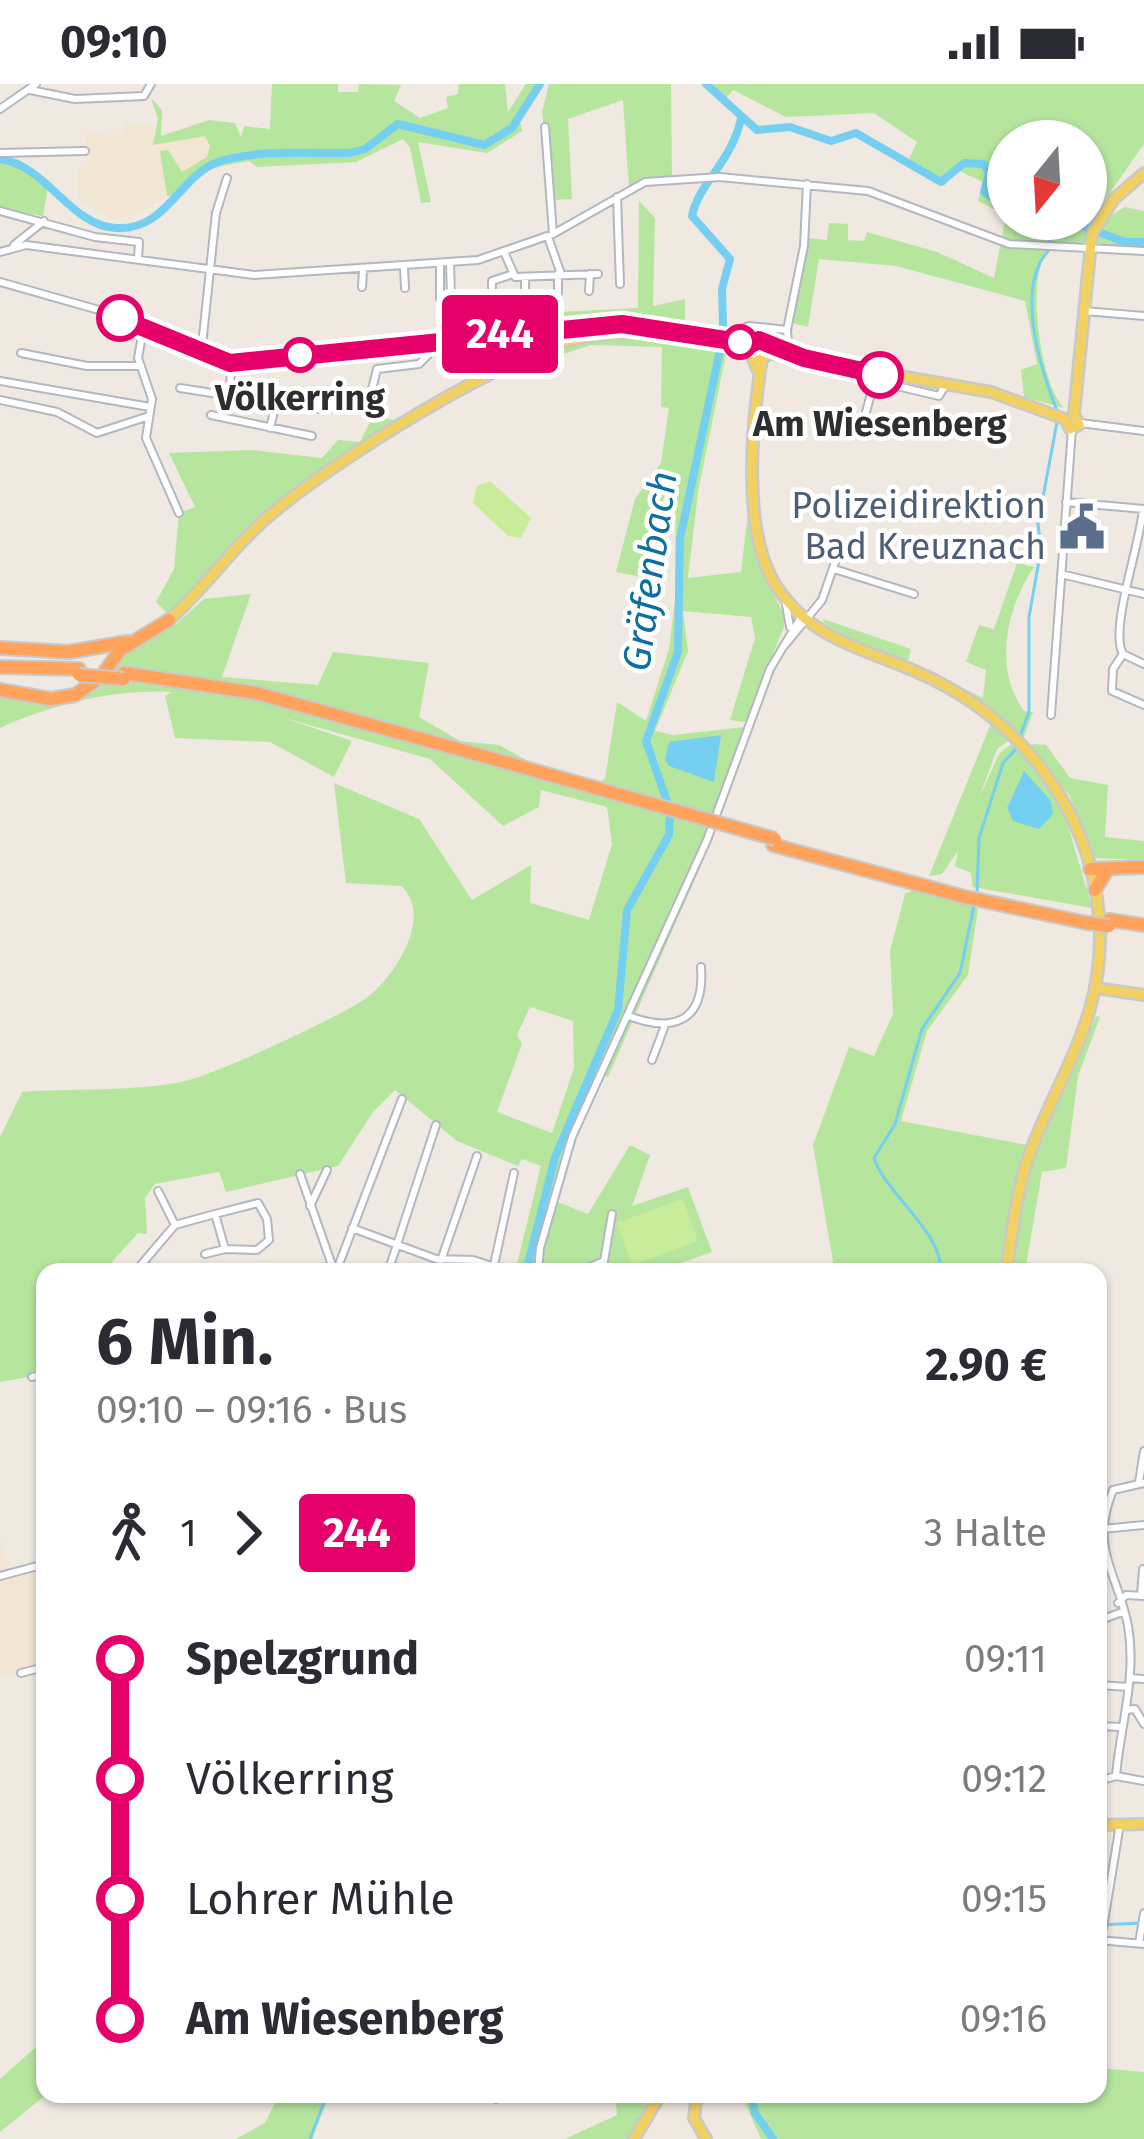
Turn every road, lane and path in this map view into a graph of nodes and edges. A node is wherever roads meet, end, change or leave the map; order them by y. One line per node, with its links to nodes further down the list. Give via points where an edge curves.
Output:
1 (151, 84): 2 (street, via 144,96 94,99)
2 (33, 87): 3 (street)
3 (0, 110)
4 (544, 127): 13 (street)
5 (85, 151): 6 (street)
6 (0, 153)
7 (1144, 173): 15 (main road, via 1094,228)
8 (227, 178): 23 (street)
9 (807, 184): 10 (street, via 653,181); 15 (street, via 868,190 1009,244); 43 (street)
10 (617, 196): 13 (street); 29 (street)
11 (0, 211): 12 (street)
12 (44, 221): 14 (street); 19 (street, via 139,242)
13 (551, 236): 18 (street); 25 (street)
14 (11, 247): 17 (street); 19 (street)
15 (1090, 247): 16 (street); 38 (main road)
16 (1144, 251)
17 (0, 252)
18 (505, 252): 20 (street); 26 (street)
19 (138, 258): 23 (street)
20 (450, 262): 21 (street); 36 (street, via 451,298)
21 (440, 263): 22 (street); 37 (street)
22 (404, 266): 24 (street); 32 (street)
23 (211, 269): 24 (street); 54 (street)
24 (363, 269): 30 (street)
25 (560, 274): 27 (street); 33 (street, via 594,274); 34 (street)
26 (510, 275): 27 (street); 31 (street)
27 (525, 277): 35 (street)
28 (0, 282): 41 (street)
29 (620, 284)
30 (362, 287)
31 (492, 287)
32 (405, 288)
33 (590, 291)
34 (558, 293)
35 (524, 294)
36 (466, 298)
37 (440, 299)
38 (1084, 311): 39 (street); 71 (main road)
39 (1144, 316)
40 (622, 324): 42 (street, via 731,334); 45 (street); 48 (street)
41 (143, 329): 54 (street); 57 (street)
42 (765, 329): 43 (street); 50 (street, via 771,342); 52 (street)
43 (787, 330): 50 (street)
44 (540, 332): 45 (street); 49 (street); 51 (street)
45 (550, 332): 47 (street)
46 (657, 333): 47 (main road); 48 (main road); 48 (main road)
47 (584, 337): 51 (main road)
48 (702, 338): 52 (main road); 58 (main road, via 738,352)
49 (428, 339): 56 (street); 68 (street, via 419,364 377,369)
50 (788, 347): 52 (main road); 55 (main road)
51 (543, 349): 88 (main road, via 294,497)
52 (759, 349): 55 (main road); 58 (main road); 62 (main road)
53 (21, 353): 57 (street)
54 (201, 356): 56 (street)
55 (804, 358): 60 (main road)
56 (231, 363): 63 (street)
57 (141, 366): 66 (street)
58 (758, 380): 62 (main road)
59 (0, 381): 66 (street)
60 (945, 386): 71 (main road, via 991,392); 72 (street, via 939,396 880,382)
61 (180, 388): 63 (street)
62 (758, 392): 86 (main road, via 754,489 763,558)
63 (230, 393): 65 (street)
64 (0, 400): 70 (street, via 56,412 97,434)
65 (276, 403): 67 (street); 73 (street)
66 (150, 407): 70 (street)
67 (346, 407)
68 (367, 409)
69 (211, 415): 73 (street)
70 (146, 417): 78 (street, via 148,446)
71 (1073, 421): 74 (street); 76 (street)
72 (863, 423)
73 (269, 428): 75 (street)
74 (1144, 430)
75 (312, 436)
76 (1066, 502): 77 (street); 82 (street)
77 (1143, 509): 80 (street)
78 (179, 513)
79 (840, 548): 81 (street)
80 (1141, 555): 83 (street)
81 (834, 569): 84 (street); 87 (street)
82 (1060, 574): 83 (street); 98 (street)
83 (1127, 589): 85 (street); 92 (street, via 1117,638)
84 (914, 594)
85 (1144, 594)
86 (784, 597): 87 (main road); 89 (street)
87 (804, 619): 89 (street); 93 (street); 100 (main road, via 949,687 1008,730 1067,808)
88 (169, 620): 90 (highway)
89 (790, 631): 93 (street)
90 (134, 640): 91 (highway, via 69,652); 96 (highway, via 75,695)
91 (0, 648)
92 (1123, 654): 94 (street); 97 (street, via 1112,691)
93 (775, 659): 109 (street)
94 (1144, 664)
95 (0, 670): 102 (highway, bridge, via 124,676 255,700 966,894)
96 (0, 690)
97 (1144, 706)
98 (1051, 715)
99 (1144, 867): 100 (highway)
100 (1096, 871): 101 (highway)
101 (1095, 890): 104 (main road)
102 (1144, 928)
103 (701, 967): 110 (street, via 689,1013)
104 (1096, 987): 105 (main road); 106 (main road); 108 (main road)
105 (1112, 993): 106 (main road); 108 (main road)
106 (1128, 993): 107 (main road)
107 (1144, 995)
108 (1092, 1006): 137 (main road, via 1023,1172)
109 (629, 1016): 110 (street); 135 (street, via 568,1147)
110 (664, 1028): 111 (street)
111 (652, 1060)
112 (402, 1099): 123 (street)
113 (436, 1125): 124 (street)
114 (477, 1156): 127 (street)
115 (327, 1170): 119 (street)
116 (514, 1173): 134 (street)
117 (300, 1174): 119 (street)
118 (158, 1191): 122 (street)
119 (309, 1209): 129 (street)
120 (215, 1214): 122 (street); 125 (street); 125 (street, via 258,1203 267,1219 264,1247)
121 (612, 1214): 136 (street)
122 (176, 1225): 128 (street)
123 (352, 1228): 124 (street); 130 (street)
124 (397, 1245): 127 (street); 131 (street)
125 (225, 1249): 126 (street)
126 (205, 1254)
127 (445, 1259): 132 (street); 133 (street)
128 (143, 1263)
129 (331, 1263)
130 (338, 1263)
131 (391, 1263)
132 (443, 1263)
133 (478, 1263)
134 (494, 1263)
135 (539, 1263)
136 (599, 1263)
137 (1008, 1263)
138 (36, 1376): 139 (street)
139 (32, 1377)
140 (1144, 1450): 141 (street)
141 (1142, 1482): 142 (street, via 1113,1490)
142 (1107, 1511)
143 (1144, 1525): 144 (street)
144 (1107, 1529)
145 (1107, 1551): 150 (street)
146 (36, 1567): 148 (street)
147 (1143, 1569): 149 (street)
148 (1, 1580)
149 (1143, 1596): 150 (street, via 1126,1595)
150 (1120, 1608): 151 (street); 153 (street)
151 (1115, 1618): 152 (street); 153 (street)
152 (1107, 1619)
153 (1128, 1625): 154 (street)
154 (1129, 1640): 155 (street); 160 (street)
155 (1144, 1642)
156 (36, 1669): 157 (street)
157 (21, 1673)
158 (1144, 1679): 160 (street)
159 (1107, 1686): 160 (street)
160 (1129, 1687): 161 (street)
161 (1130, 1710): 162 (street); 164 (street)
162 (1144, 1724)
163 (1107, 1726): 164 (street)
164 (1120, 1727): 165 (street)
165 (1117, 1777): 166 (street); 167 (street)
166 (1107, 1779)
167 (1144, 1780)
168 (1120, 1824): 169 (main road); 170 (main road); 171 (street)
169 (1144, 1824)
170 (1107, 1825)
171 (1107, 1902)
172 (1142, 1920): 174 (street)
173 (1107, 1941): 174 (street)
174 (1141, 1943)
175 (656, 2103): 177 (main road)
176 (696, 2103): 178 (main road)
177 (634, 2139)
178 (706, 2139)

